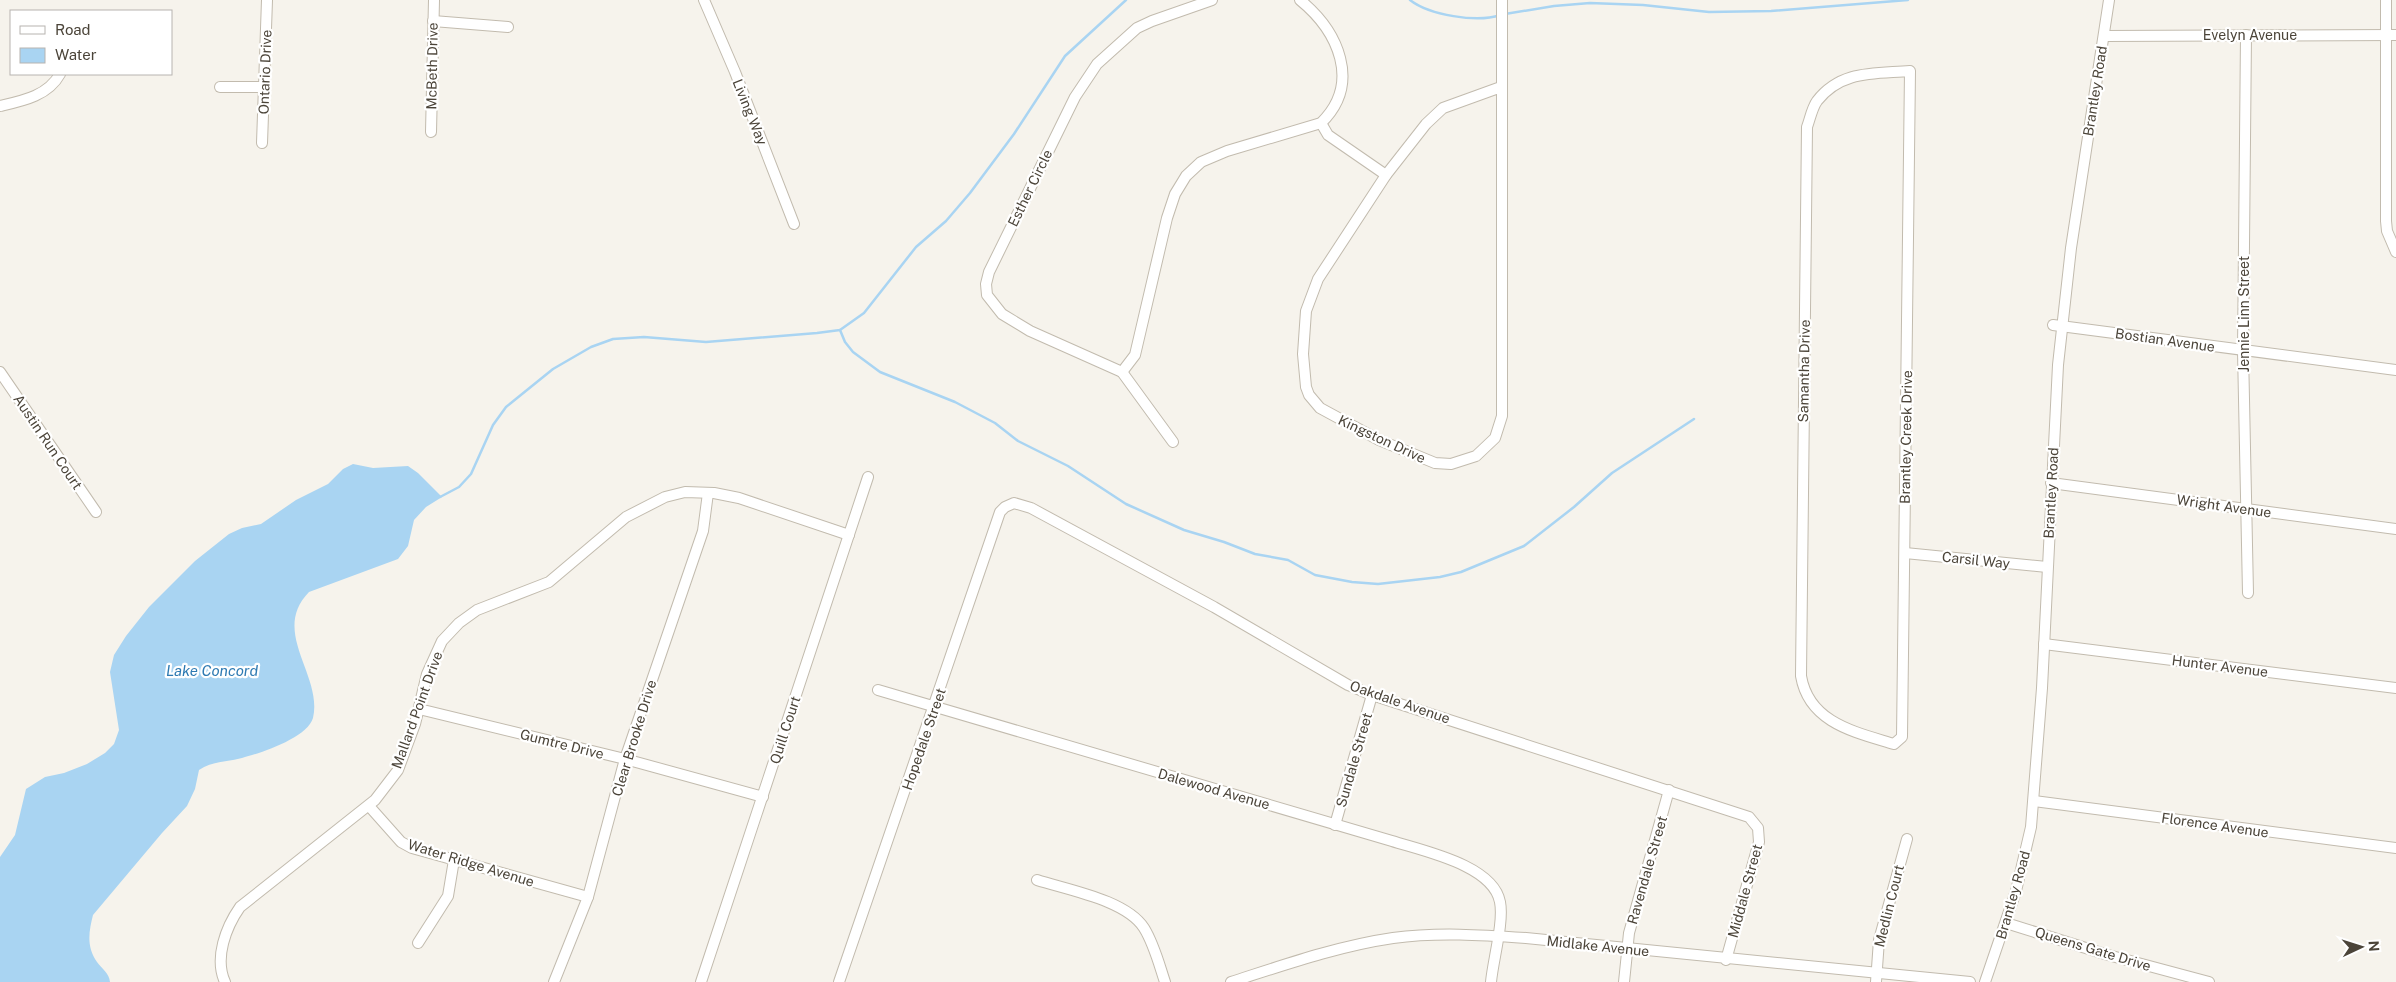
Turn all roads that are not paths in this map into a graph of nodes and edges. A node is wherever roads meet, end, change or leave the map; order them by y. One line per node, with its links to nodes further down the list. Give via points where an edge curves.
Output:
1 (267, 0): 19 (street, Ontario Drive)
2 (434, 0): 10 (street, McBeth Drive)
3 (704, 0): 26 (street, Living Way)
4 (1212, 0): 9 (street, Esther Circle)
5 (1300, 0): 22 (street, via 1336,42 1342,62 1336,102)
6 (1502, 0): 20 (street, Kingston Drive)
7 (2109, 0): 15 (street, Brantley Road)
8 (2386, 0): 13 (street)
9 (1196, 2): 32 (street, Esther Circle, via 1137,28 1097,64 1075,97 986,284 987,295 1002,314 1030,331)
10 (433, 21): 11 (street); 23 (street, McBeth Drive)
11 (508, 27)
12 (2246, 35): 13 (street, Evelyn Avenue); 15 (street, Evelyn Avenue); 29 (street, Jennie Linn Street)
13 (2384, 35): 14 (street, Evelyn Avenue); 27 (street, via 2386,221)
14 (2396, 35)
15 (2104, 36): 28 (street, Brantley Road)
16 (1910, 71): 42 (street, Brantley Creek Drive); 51 (street, Samantha Drive, via 1847,77 1816,102 1807,127 1801,676 1808,700 1820,714)
17 (59, 75): 21 (street, via 46,90 27,100)
18 (220, 87): 19 (street)
19 (264, 87): 24 (street, Ontario Drive)
20 (1500, 87): 25 (street, Kingston Drive, via 1443,108 1426,124); 25 (street, Kingston Drive, via 1502,416 1498,432 1486,449 1460,462 1435,463 1379,440 1320,408 1306,387 1303,337 1309,302 1326,266)
21 (0, 106)
22 (1321, 123): 25 (street, via 1328,135); 32 (street, via 1227,151 1201,162 1186,176 1175,194 1167,218 1135,355)
23 (431, 132)
24 (262, 143)
25 (1386, 175)
26 (794, 224)
27 (2396, 252)
28 (2058, 326): 29 (street, Bostian Avenue); 35 (street, Brantley Road)
29 (2243, 351): 30 (street, Bostian Avenue); 38 (street, Jennie Linn Street)
30 (2396, 370)
31 (0, 372): 39 (street, Austin Run Court)
32 (1122, 372): 33 (street, Esther Circle)
33 (1173, 442)
34 (868, 477): 41 (street, Quill Court)
35 (2051, 484): 38 (street, Wright Avenue); 43 (street, Brantley Road)
36 (708, 493): 41 (street, Mallard Point Drive, via 739,498); 50 (street, Mallard Point Drive, via 685,492 665,497 634,513 612,527 549,582 477,610 459,623 438,649 427,674); 52 (street, Clear Brooke Drive, via 704,531)
37 (1014, 502): 48 (street, Oakdale Avenue, via 1031,508 1214,607 1348,685); 49 (street, Hopedale Street, via 1000,512)
38 (2245, 509): 40 (street, Wright Avenue); 44 (street, Jennie Linn Street)
39 (96, 512)
40 (2396, 529)
41 (849, 534): 54 (street, Quill Court)
42 (1905, 553): 43 (street, Carsil Way); 51 (street, Brantley Creek Drive, via 1902,737 1894,744)
43 (2047, 567): 45 (street, Brantley Road)
44 (2248, 593)
45 (2044, 644): 46 (street, Hunter Avenue); 55 (street, Brantley Road)
46 (2396, 688)
47 (878, 690): 49 (street, Dalewood Avenue)
48 (1372, 695): 53 (street, Oakdale Avenue); 58 (street, Sundale Street)
49 (934, 708): 58 (street, Dalewood Avenue); 73 (street, Hopedale Street)
50 (419, 709): 52 (street, Gumtre Drive); 56 (street, Mallard Point Drive, via 398,770)
51 (1842, 726)
52 (625, 759): 54 (street, Gumtre Drive); 63 (street, Clear Brooke Drive)
53 (1670, 790): 57 (street, Oakdale Avenue, via 1741,813); 67 (street, Ravendale Street, via 1653,842)
54 (763, 797): 72 (street, Quill Court)
55 (2034, 801): 60 (street, Florence Avenue); 64 (street, Brantley Road, via 2021,872)
56 (369, 806): 61 (street, Water Ridge Avenue, via 401,842); 70 (street, Mallard Point Drive, via 240,908 231,920 221,951)
57 (1754, 822): 68 (street, Middale Street, via 1759,842)
58 (1336, 825): 65 (street, Dalewood Avenue, via 1457,862 1484,878 1496,890 1500,902)
59 (1907, 839): 69 (street, Medlin Court, via 1881,932)
60 (2396, 848)
61 (454, 860): 63 (street, Water Ridge Avenue); 66 (street, via 448,896)
62 (1037, 880): 74 (street, via 1115,905 1130,913 1145,929)
63 (588, 898): 71 (street, Clear Brooke Drive)
64 (2006, 923): 79 (street, Brantley Road); 80 (street, Queens Gate Drive)
65 (1497, 936): 67 (street, Midlake Avenue); 75 (street, Midlake Avenue, via 1458,934 1394,938 1322,954); 76 (street, Dalewood Avenue)
66 (418, 943)
67 (1627, 950): 68 (street, Midlake Avenue); 77 (street, Ravendale Street)
68 (1726, 960): 69 (street, Midlake Avenue)
69 (1876, 978): 78 (street, Midlake Avenue)
70 (225, 982)
71 (554, 982)
72 (701, 982)
73 (839, 982)
74 (1165, 982)
75 (1231, 982)
76 (1491, 982)
77 (1624, 982)
78 (1970, 982)
79 (1985, 982)
80 (2209, 982)

